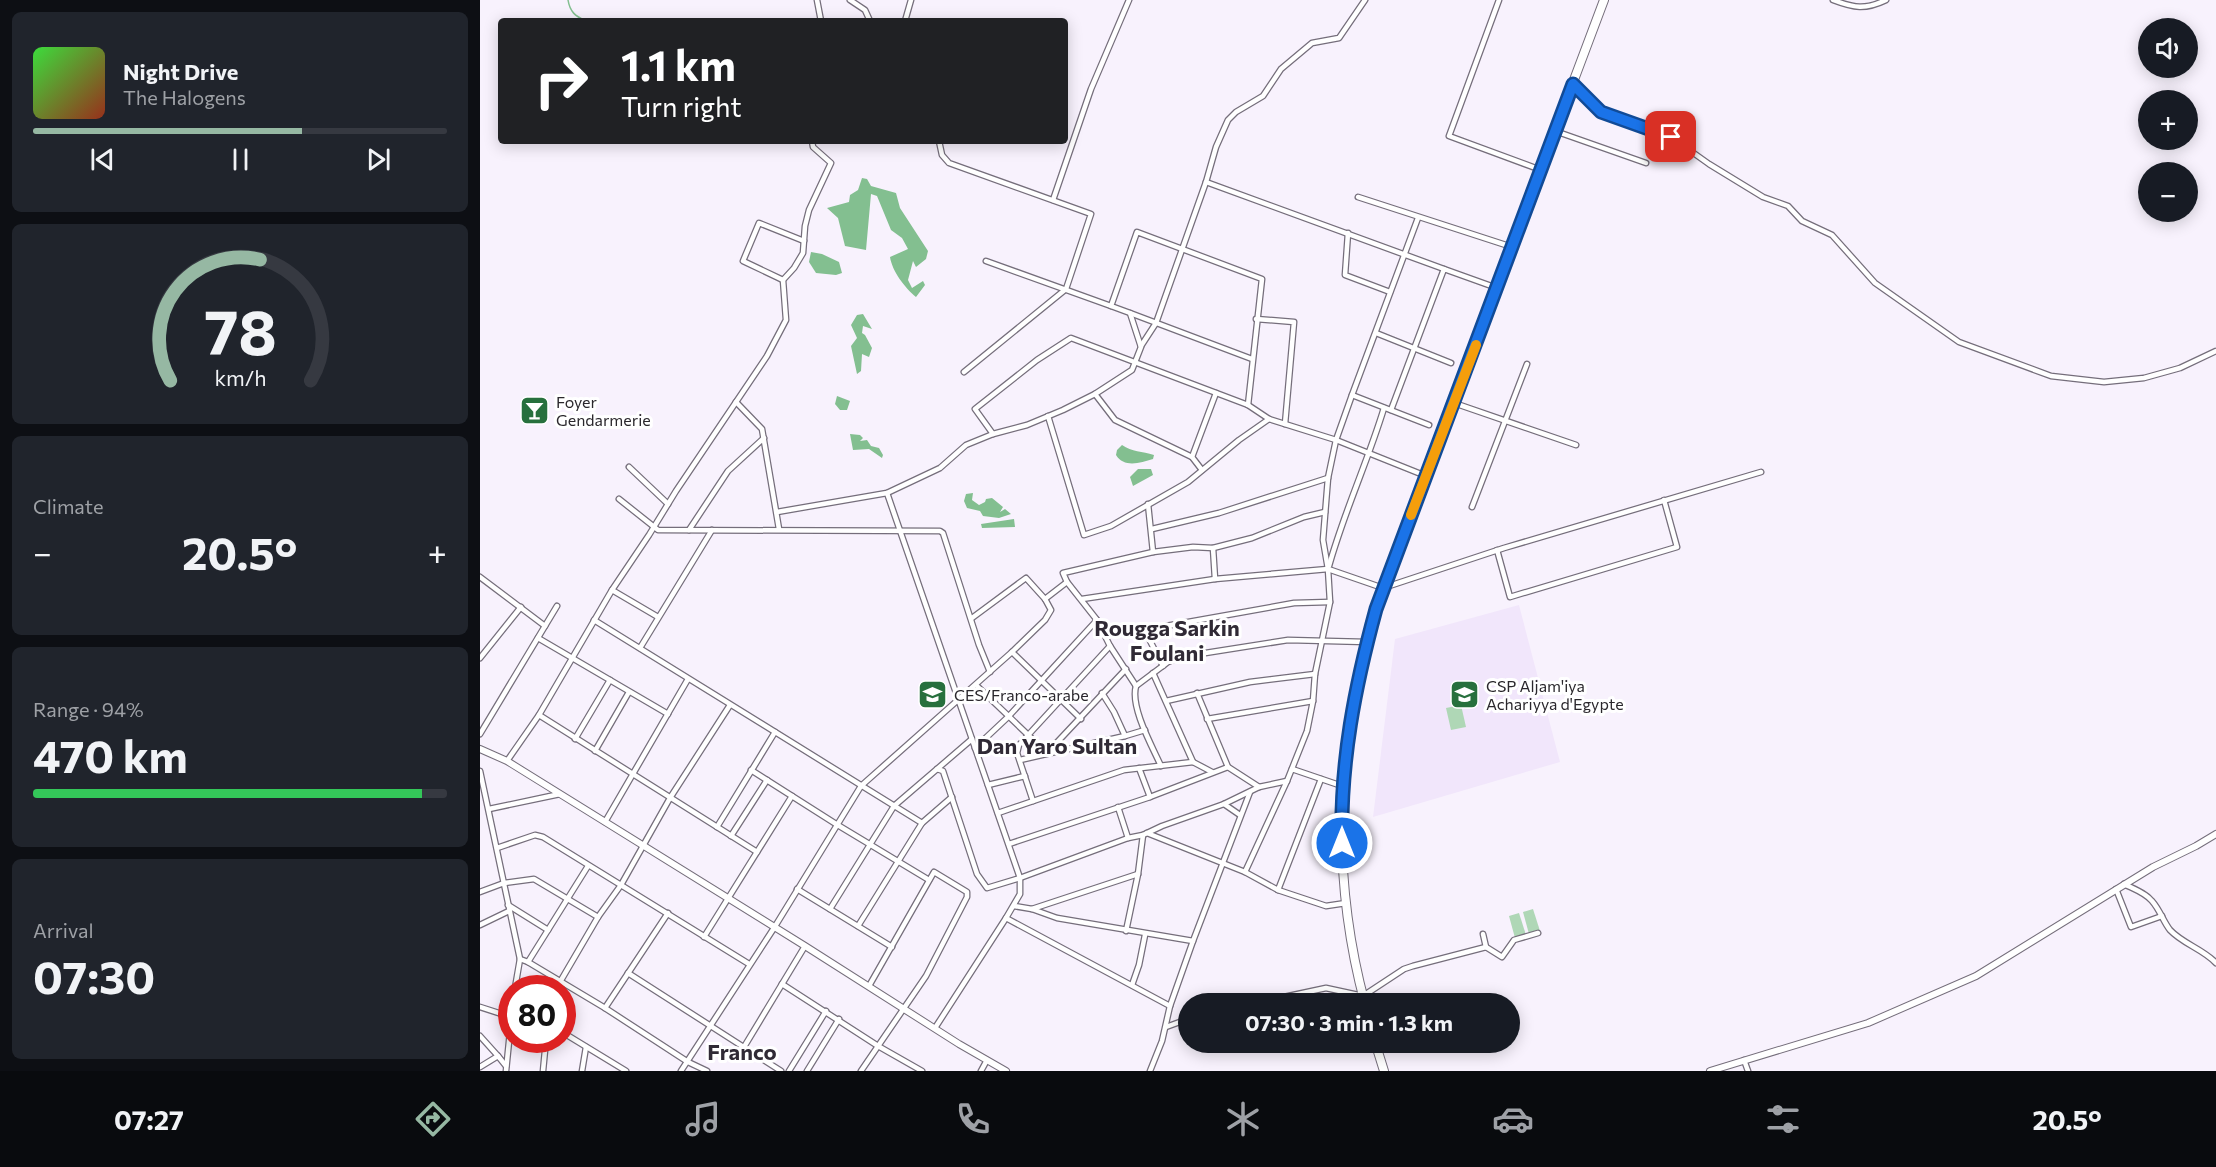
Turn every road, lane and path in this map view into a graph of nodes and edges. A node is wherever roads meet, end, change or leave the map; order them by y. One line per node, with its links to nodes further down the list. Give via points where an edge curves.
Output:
1 (817, 0): 10 (street)
2 (850, 0): 11 (street, via 865,10)
3 (911, 0): 12 (street)
4 (1129, 0): 21 (street, via 1091,89)
5 (1365, 0): 19 (street, via 1339,38 1312,43 1281,69 1263,96 1228,120)
6 (1499, 0): 18 (street, via 1449,136)
7 (1604, 0): 13 (highway)
8 (1833, 0): 9 (street, via 1852,7)
9 (1886, 0)
10 (820, 18)
11 (869, 18)
12 (906, 18)
13 (1573, 84): 14 (highway); 41 (street, via 1601,112 1671,137 1708,164 1788,206 1802,221 1832,235 1875,284 1959,342 2051,376 2104,382 2144,378 2180,368)
14 (1555, 131): 17 (street); 18 (highway)
15 (812, 144): 24 (street, via 831,163 809,210)
16 (940, 144): 21 (street, via 949,163)
17 (1646, 163)
18 (1541, 170): 25 (highway)
19 (1206, 182): 23 (street); 26 (street)
20 (1358, 197): 22 (street)
21 (1053, 200): 32 (street, via 1091,214)
22 (1418, 218): 25 (street); 27 (street)
23 (1348, 232): 27 (street); 33 (street, via 1345,275)
24 (804, 241): 30 (street, via 803,253); 30 (street, via 759,223 743,261)
25 (1512, 247): 31 (highway)
26 (1182, 249): 34 (street, via 1137,232); 36 (street, via 1262,279); 37 (street)
27 (1403, 254): 29 (street); 33 (street)
28 (986, 261): 32 (street)
29 (1444, 269): 31 (street); 40 (street)
30 (783, 280): 50 (street, via 786,320)
31 (1497, 288): 51 (highway)
32 (1066, 289): 34 (street); 46 (street)
33 (1390, 292): 38 (street)
34 (1111, 306): 35 (street)
35 (1130, 313): 37 (street); 39 (street)
36 (1256, 320): 42 (street); 58 (street, via 1294,322)
37 (1156, 323): 39 (street); 42 (street)
38 (1376, 333): 40 (street); 49 (street)
39 (1141, 347): 43 (street)
40 (1414, 348): 44 (street); 54 (street)
41 (2216, 351)
42 (1252, 359): 52 (street)
43 (1136, 363): 47 (street); 48 (street, via 1132,370); 60 (street, via 1071,338 975,409)
44 (1451, 363)
45 (1527, 364): 57 (street)
46 (964, 372)
47 (1216, 393): 52 (street); 65 (street)
48 (1095, 394): 55 (street); 65 (street, via 1115,420)
49 (1352, 395): 53 (street); 62 (street)
50 (736, 402): 61 (street, via 762,429); 74 (street)
51 (1454, 403): 57 (street); 69 (highway)
52 (1248, 405): 56 (street)
53 (1384, 408): 54 (street); 64 (street)
54 (1391, 410): 59 (street)
55 (1048, 416): 60 (street); 75 (street, via 1084,535 1111,526)
56 (1269, 419): 58 (street); 67 (street)
57 (1505, 421): 63 (street); 76 (street)
58 (1285, 424): 62 (street)
59 (1429, 425)
60 (993, 434): 71 (street, via 966,445 940,468)
61 (764, 438): 77 (street); 81 (street, via 728,471)
62 (1336, 440): 64 (street); 70 (street)
63 (1576, 445)
64 (1370, 454): 69 (street); 88 (street)
65 (1192, 458): 67 (street)
66 (629, 467): 74 (street)
67 (1202, 470): 75 (street)
68 (1761, 472): 73 (street)
69 (1426, 476): 92 (highway)
70 (1328, 477): 78 (street); 80 (street, via 1219,513)
71 (887, 493): 77 (street); 84 (street)
72 (619, 499): 79 (street)
73 (1664, 500): 86 (street); 86 (street, via 1677,547 1510,597)
74 (668, 504): 79 (street)
75 (1148, 504): 80 (street)
76 (1472, 507)
77 (777, 512): 83 (street)
78 (1325, 512): 85 (street); 88 (street, via 1323,548)
79 (654, 527): 81 (street); 93 (street)
80 (1152, 529): 87 (street)
81 (688, 530): 82 (street)
82 (712, 530): 83 (street); 99 (street)
83 (779, 530): 84 (street)
84 (900, 531): 100 (street, via 943,533); 125 (street)
85 (1213, 548): 87 (street); 90 (street)
86 (1497, 550): 92 (street)
87 (1153, 552): 91 (street, via 1063,573)
88 (1328, 568): 90 (street); 92 (street); 96 (street)
89 (480, 577): 98 (street)
90 (1215, 579): 95 (street)
91 (1067, 582): 94 (street); 95 (street)
92 (1383, 588): 106 (highway)
93 (612, 590): 99 (street); 101 (street)
94 (1045, 599): 100 (street, via 1026,578); 109 (street, via 1050,612)
95 (1082, 599): 102 (street)
96 (1330, 602): 105 (street); 112 (street, via 1294,603 1149,629 1146,635)
97 (557, 606): 103 (street)
98 (521, 607): 103 (street); 110 (street)
99 (658, 617): 108 (street)
100 (972, 618): 114 (street)
101 (594, 620): 108 (street); 111 (street)
102 (1097, 620): 107 (street); 119 (street)
103 (545, 626): 104 (street)
104 (538, 638): 111 (street); 137 (street)
105 (1321, 642): 106 (street); 112 (street, via 1288,640 1250,645 1180,657); 116 (street)
106 (1367, 642): 164 (highway, via 1349,721)
107 (1110, 646): 113 (street); 126 (street)
108 (640, 648): 117 (street)
109 (1012, 652): 114 (street); 119 (street)
110 (480, 658)
111 (572, 659): 118 (street); 131 (street)
112 (1163, 666): 115 (street)
113 (1126, 669): 121 (street); 123 (street)
114 (990, 672): 120 (street)
115 (1153, 673): 121 (street); 127 (street)
116 (1315, 674): 124 (street); 128 (street)
117 (688, 679): 129 (street); 130 (street)
118 (610, 680): 122 (street); 140 (street)
119 (1041, 681): 126 (street); 132 (street)
120 (976, 685): 125 (street); 132 (street)
121 (1136, 686): 135 (street)
122 (629, 692): 130 (street); 144 (street)
123 (1102, 693): 133 (street); 139 (street)
124 (1197, 693): 127 (street); 134 (street)
125 (958, 700): 141 (street); 163 (street)
126 (1061, 701): 133 (street); 138 (street)
127 (1166, 701): 148 (street)
128 (1313, 701): 134 (street); 153 (street, via 1307,731)
129 (730, 705): 136 (street); 171 (street)
130 (668, 714): 157 (street)
131 (538, 715): 140 (street); 147 (street)
132 (1008, 717): 138 (street); 142 (street)
133 (1081, 718): 145 (street)
134 (1207, 719): 150 (street)
135 (1145, 730): 139 (street); 149 (street)
136 (774, 732): 154 (street); 163 (street)
137 (480, 734)
138 (1029, 736): 145 (street); 146 (street, via 1019,745)
139 (1125, 736): 145 (street)
140 (575, 739): 144 (street)
141 (972, 739): 142 (street); 152 (street)
142 (975, 748): 162 (street)
143 (480, 749): 147 (street)
144 (595, 751): 157 (street)
145 (1047, 753): 146 (street)
146 (1020, 760): 158 (street)
147 (507, 761): 167 (street)
148 (1193, 762): 149 (street); 156 (street)
149 (1161, 766): 151 (street)
150 (1228, 767): 156 (street); 165 (street)
151 (1139, 768): 169 (street); 172 (street)
152 (937, 769): 170 (street, via 943,771); 174 (street)
153 (1292, 769): 159 (street); 161 (street)
154 (751, 770): 160 (street); 182 (street)
155 (480, 771): 176 (street)
156 (1212, 772): 169 (street)
157 (633, 774): 171 (street); 179 (street)
158 (1025, 776): 162 (street); 172 (street)
159 (1321, 779): 164 (street); 204 (street)
160 (767, 780): 168 (street); 185 (street)
161 (1287, 781): 165 (street); 195 (street)
162 (988, 785): 177 (street)
163 (861, 786): 174 (street); 181 (street)
164 (1342, 786): 208 (highway)
165 (1259, 787): 166 (street)
166 (1250, 790): 173 (street); 178 (street)
167 (560, 794): 176 (street); 179 (street)
168 (792, 796): 181 (street); 191 (street)
169 (1150, 796): 175 (street)
170 (952, 797): 180 (street); 197 (street, via 980,880 987,888)
171 (670, 798): 182 (street); 188 (street)
172 (1033, 801): 177 (street)
173 (1224, 804): 178 (street); 183 (street)
174 (894, 806): 180 (street); 189 (street)
175 (1118, 807): 186 (street); 187 (street)
176 (489, 809): 190 (street)
177 (998, 813): 187 (street)
178 (1240, 815): 193 (street)
179 (605, 822): 188 (street)
180 (922, 823): 192 (street)
181 (836, 824): 189 (street); 202 (street)
182 (717, 827): 185 (street)
183 (1145, 834): 186 (street); 193 (street); 196 (street)
184 (2216, 834): 200 (street)
185 (731, 836): 191 (street)
186 (1128, 838): 197 (street)
187 (1009, 844): 197 (street)
188 (643, 845): 201 (street); 206 (street)
189 (869, 845): 192 (street); 211 (street)
190 (497, 848): 194 (street, via 540,835); 199 (street)
191 (757, 852): 206 (street)
192 (898, 861): 198 (street); 219 (street)
193 (1223, 863): 195 (street); 227 (street)
194 (588, 866): 201 (street); 207 (street)
195 (1245, 872): 204 (street)
196 (1138, 874): 212 (street); 222 (street)
197 (1020, 878): 210 (street, via 1021,890)
198 (929, 880): 229 (street); 250 (street, via 934,872 968,896 926,976)
199 (504, 883): 205 (street); 207 (street, via 534,879); 209 (street)
200 (2124, 884): 203 (street); 215 (street, via 2152,900)
201 (621, 885): 214 (street); 216 (street)
202 (797, 889): 211 (street); 220 (street)
203 (2116, 889): 215 (street, via 2130,927); 268 (street, via 1976,976 1868,1023)
204 (1278, 890): 208 (street, via 1326,906)
205 (480, 892)
206 (728, 898): 220 (street); 226 (street)
207 (568, 899): 216 (street); 221 (street)
208 (1346, 903): 245 (highway)
209 (508, 905): 213 (street); 221 (street)
210 (1014, 906): 212 (street); 217 (street)
211 (830, 909): 219 (street)
212 (1032, 909): 222 (street, via 1057,918)
213 (509, 911): 218 (street); 231 (street)
214 (668, 913): 226 (street); 235 (street)
215 (2162, 916): 233 (street, via 2170,930)
216 (598, 917): 238 (street)
217 (1006, 918): 241 (street); 257 (street)
218 (480, 925)
219 (858, 926): 229 (street)
220 (774, 927): 228 (street); 234 (street)
221 (548, 930): 232 (street)
222 (1126, 931): 225 (street)
223 (1538, 933): 230 (street, via 1514,940 1502,957)
224 (1483, 934): 230 (street)
225 (1144, 935): 227 (street); 241 (street)
226 (704, 937): 234 (street)
227 (1193, 942): 247 (street)
228 (805, 946): 239 (street); 240 (street)
229 (892, 947): 240 (street)
230 (1486, 947): 246 (street, via 1404,969)
231 (520, 959): 232 (street); 236 (street)
232 (528, 962): 237 (street)
233 (2216, 963)
234 (749, 964): 255 (street)
235 (628, 973): 249 (street); 255 (street)
236 (517, 975)
237 (549, 975)
238 (560, 975)
239 (782, 984): 251 (street); 262 (street)
240 (869, 986): 250 (street)
241 (1132, 986): 247 (street)
242 (576, 991): 249 (street)
243 (1303, 993): 244 (street, via 1326,988)
244 (1342, 993)
245 (1363, 993)
246 (1373, 993)
247 (1170, 1006): 256 (street)
248 (480, 1007): 252 (street)
249 (605, 1008): 269 (street)
250 (904, 1008): 257 (street); 260 (street)
251 (826, 1011): 253 (street); 278 (street)
252 (498, 1013)
253 (838, 1019): 260 (street); 279 (street)
254 (1178, 1023): 256 (street)
255 (710, 1026): 262 (street); 269 (street)
256 (1166, 1027): 284 (street)
257 (935, 1028): 267 (street)
258 (480, 1036): 266 (street)
259 (576, 1041): 261 (street)
260 (878, 1046): 280 (street); 281 (street)
261 (586, 1047): 273 (street); 274 (street)
262 (744, 1047): 277 (street)
263 (508, 1053): 271 (street)
264 (545, 1053): 272 (street)
265 (1379, 1053): 285 (highway)
266 (498, 1056): 270 (street); 271 (street)
267 (987, 1060): 282 (street); 283 (street)
268 (1744, 1060): 286 (street); 287 (street)
269 (688, 1062): 275 (street); 276 (street)
270 (480, 1067)
271 (506, 1069)
272 (543, 1071)
273 (582, 1071)
274 (626, 1071)
275 (681, 1071)
276 (706, 1071)
277 (781, 1071)
278 (789, 1071)
279 (807, 1071)
280 (861, 1071)
281 (922, 1071)
282 (981, 1071)
283 (1006, 1071)
284 (1150, 1071)
285 (1384, 1071)
286 (1710, 1071)
287 (1748, 1071)

